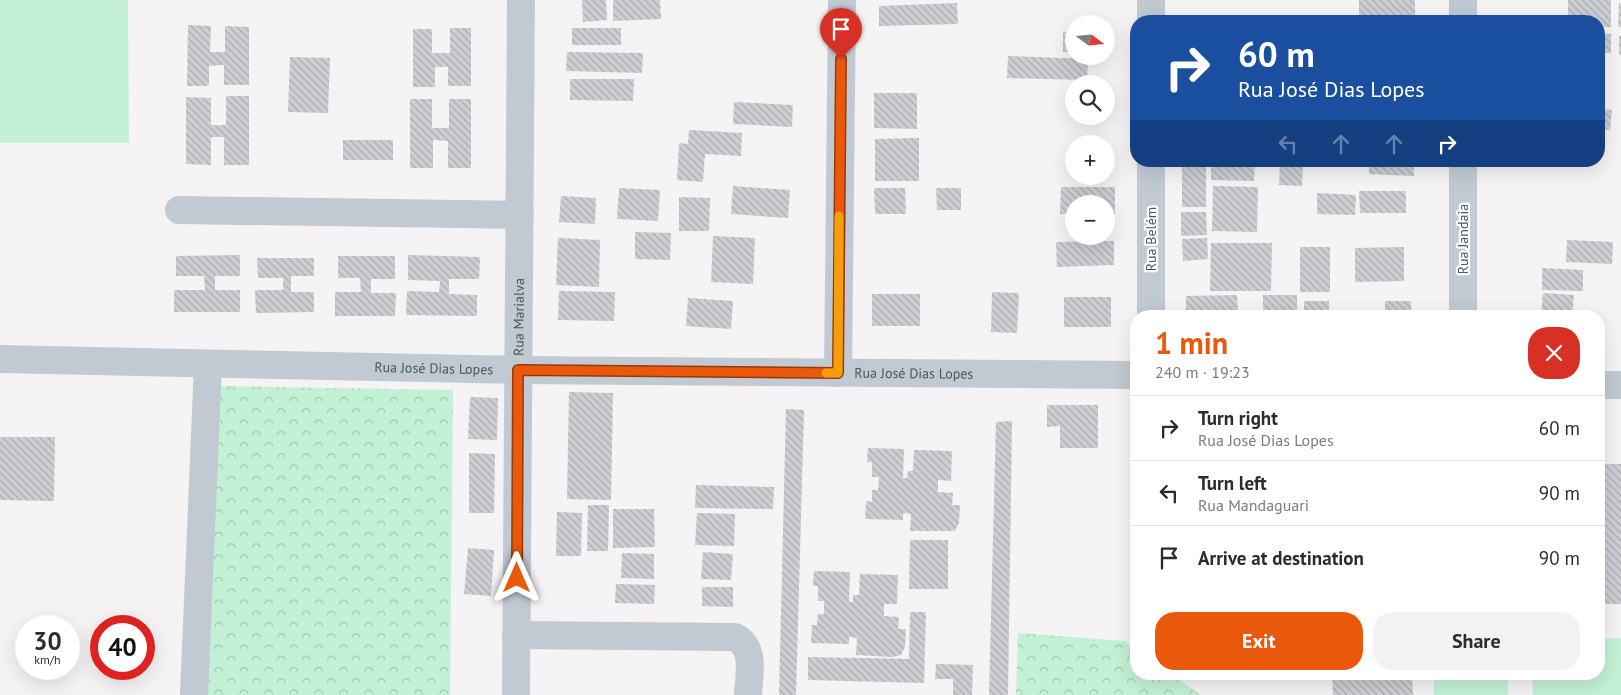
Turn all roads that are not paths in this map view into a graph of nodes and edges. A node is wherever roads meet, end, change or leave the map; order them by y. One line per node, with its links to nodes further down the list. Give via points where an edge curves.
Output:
1 (521, 0): 10 (street, Rua Marialva)
2 (842, 0): 16 (street)
3 (1151, 0): 5 (street)
4 (1463, 0): 6 (street)
5 (1151, 15)
6 (1463, 15)
7 (1151, 167): 11 (street, Rua Belém)
8 (1463, 167): 12 (street, Rua Jandaia)
9 (179, 210): 10 (street)
10 (520, 215): 15 (street, Rua Marialva)
11 (1151, 310)
12 (1463, 310)
13 (0, 359): 14 (street, Rua José Dias Lopes)
14 (208, 364): 15 (street, Rua José Dias Lopes); 21 (street)
15 (518, 370): 16 (street, Rua José Dias Lopes); 20 (street, Rua Marialva)
16 (838, 373): 17 (street, Rua José Dias Lopes)
17 (1130, 375)
18 (1605, 385): 19 (street)
19 (1621, 385)
20 (516, 635): 22 (street, Rua Marialva); 23 (street, via 735,637 744,642 749,651)
21 (194, 695)
22 (516, 695)
23 (748, 695)

